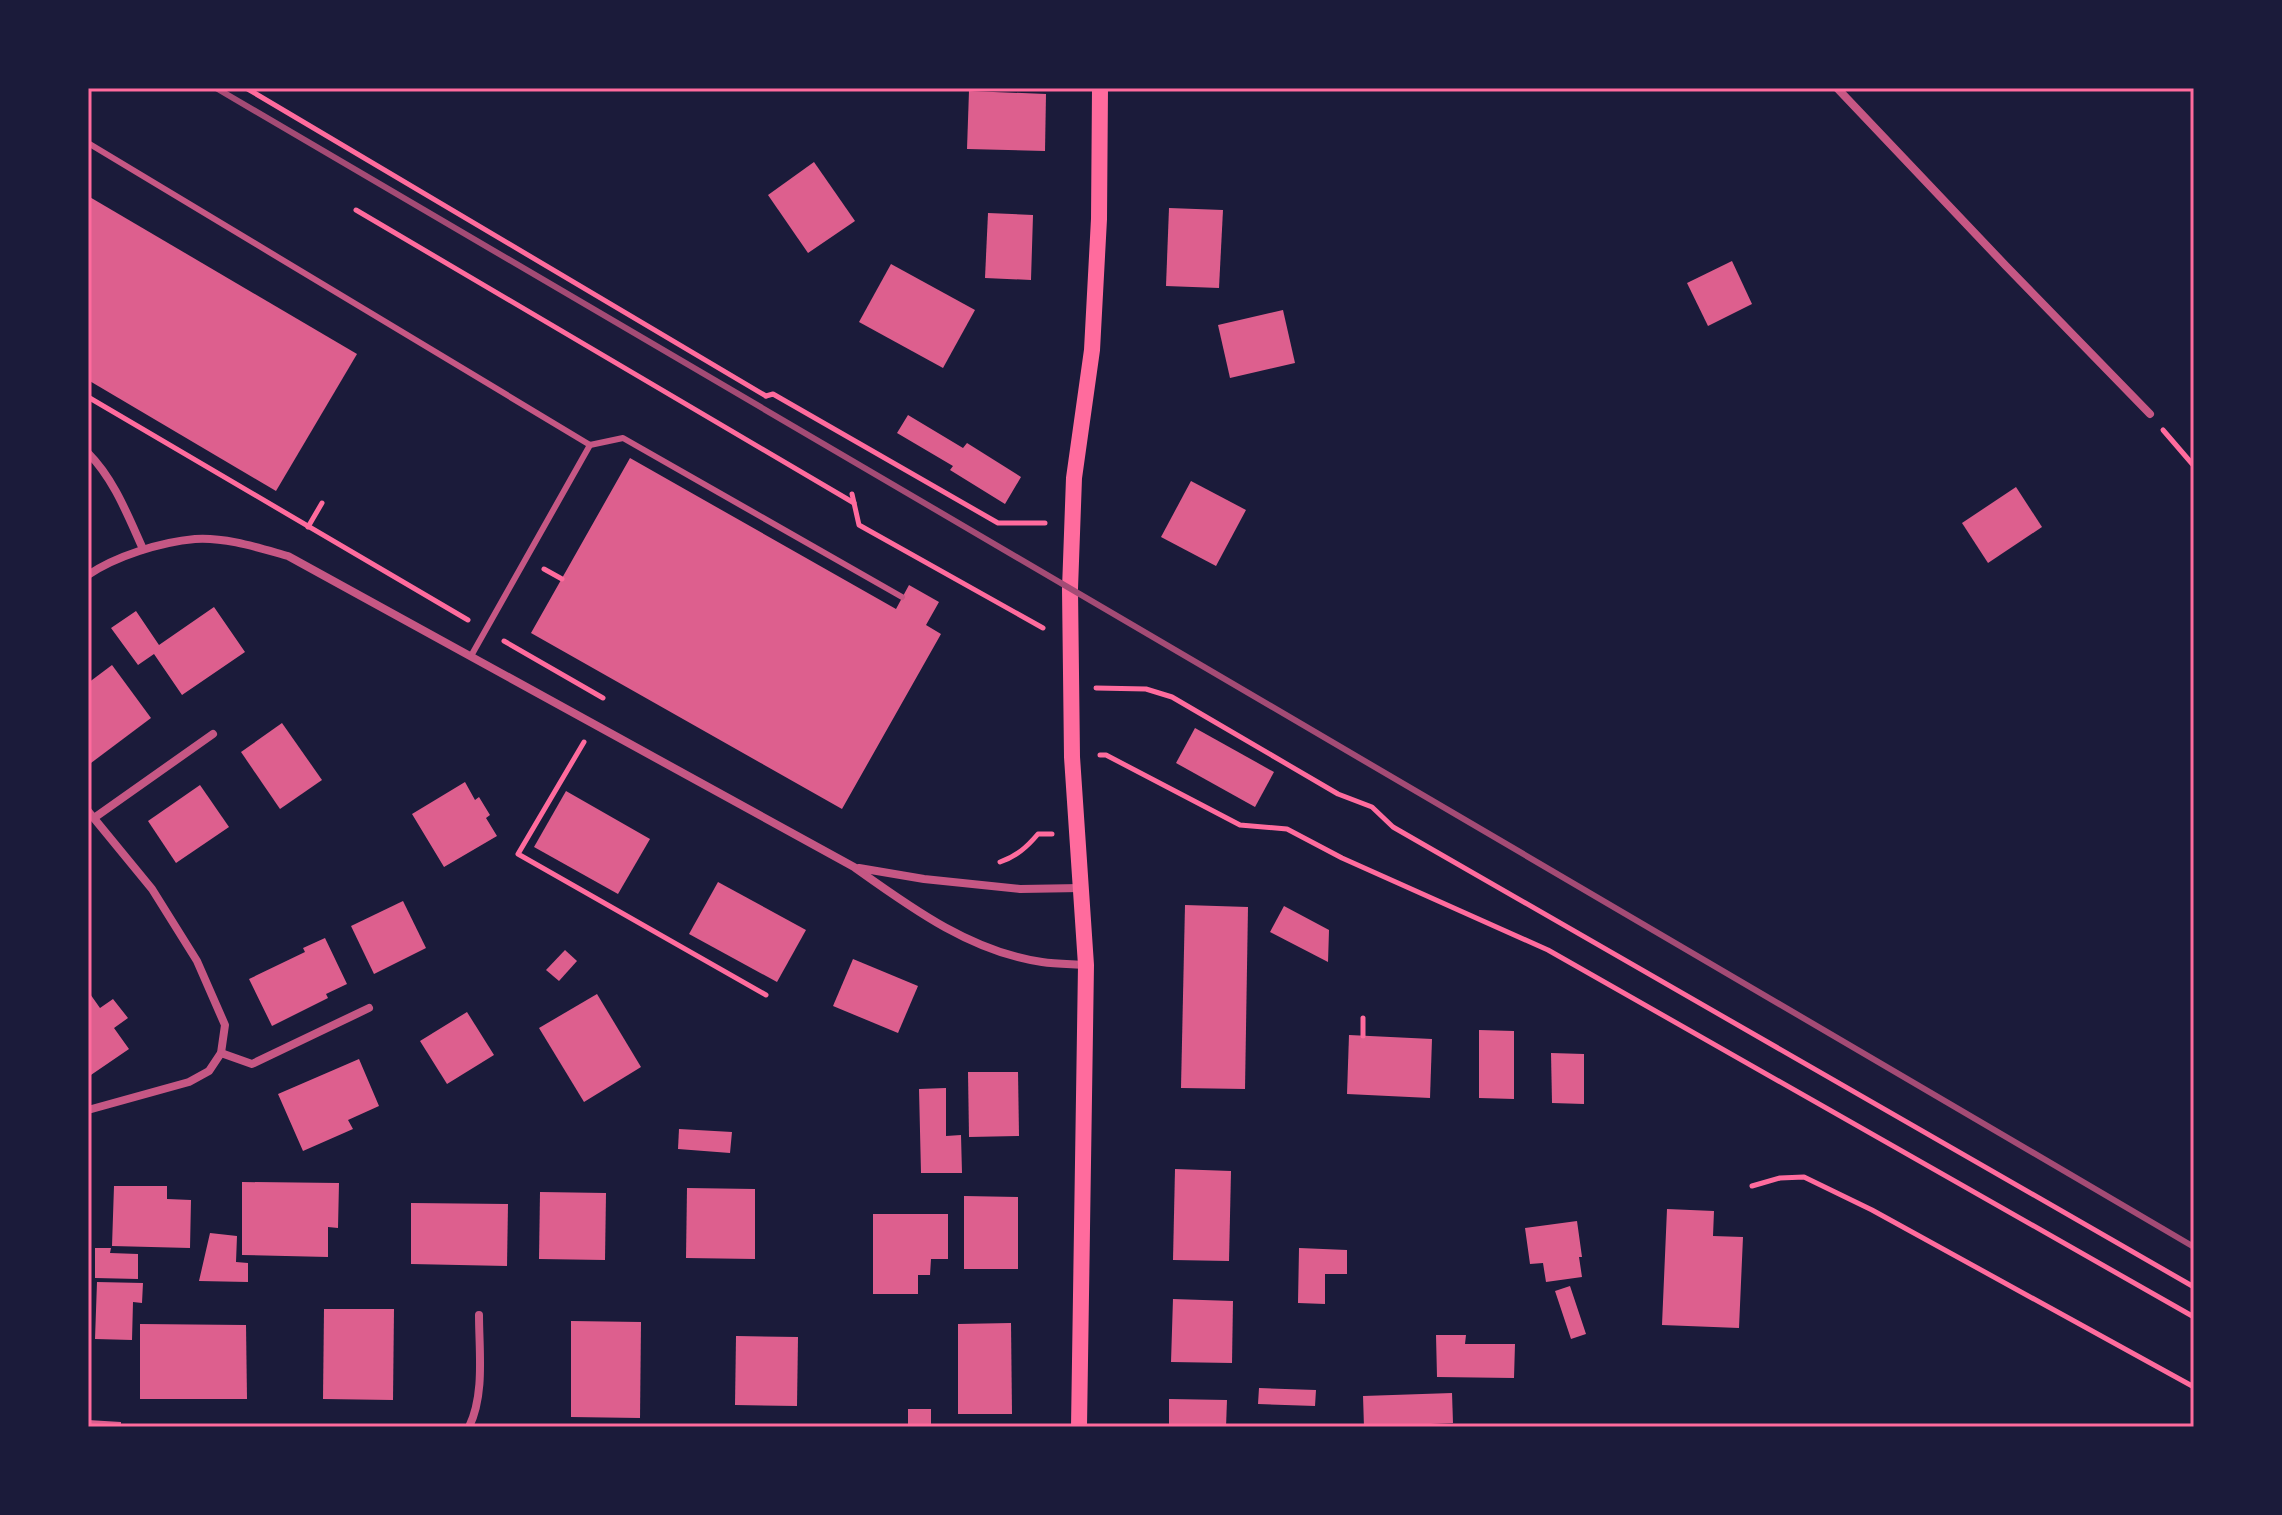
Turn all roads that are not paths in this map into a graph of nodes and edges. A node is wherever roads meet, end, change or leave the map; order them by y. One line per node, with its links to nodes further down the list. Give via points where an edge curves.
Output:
1 (1100, 88): 14 (main road, via 1092,350 1072,523 1072,757)
2 (1837, 88): 4 (street)
3 (88, 143): 5 (lane)
4 (2150, 414)
5 (590, 445): 9 (lane, via 623,438); 10 (lane)
6 (88, 453): 7 (street, via 122,504)
7 (143, 549): 8 (street); 10 (street, via 196,539 288,556)
8 (88, 575)
9 (902, 597)
10 (471, 656): 13 (street)
11 (213, 734): 12 (street)
12 (91, 814): 17 (street, via 152,889 197,961 225,1025)
13 (854, 867): 14 (street, via 1020,889); 15 (street, via 917,912 989,948 1040,962)
14 (1081, 888): 15 (main road)
15 (1086, 965): 21 (main road)
16 (369, 1008): 17 (street, via 252,1064)
17 (221, 1053): 18 (street, via 209,1071 189,1082)
18 (88, 1110)
19 (479, 1315): 20 (street, via 479,1392)
20 (469, 1427)
21 (1079, 1427)

